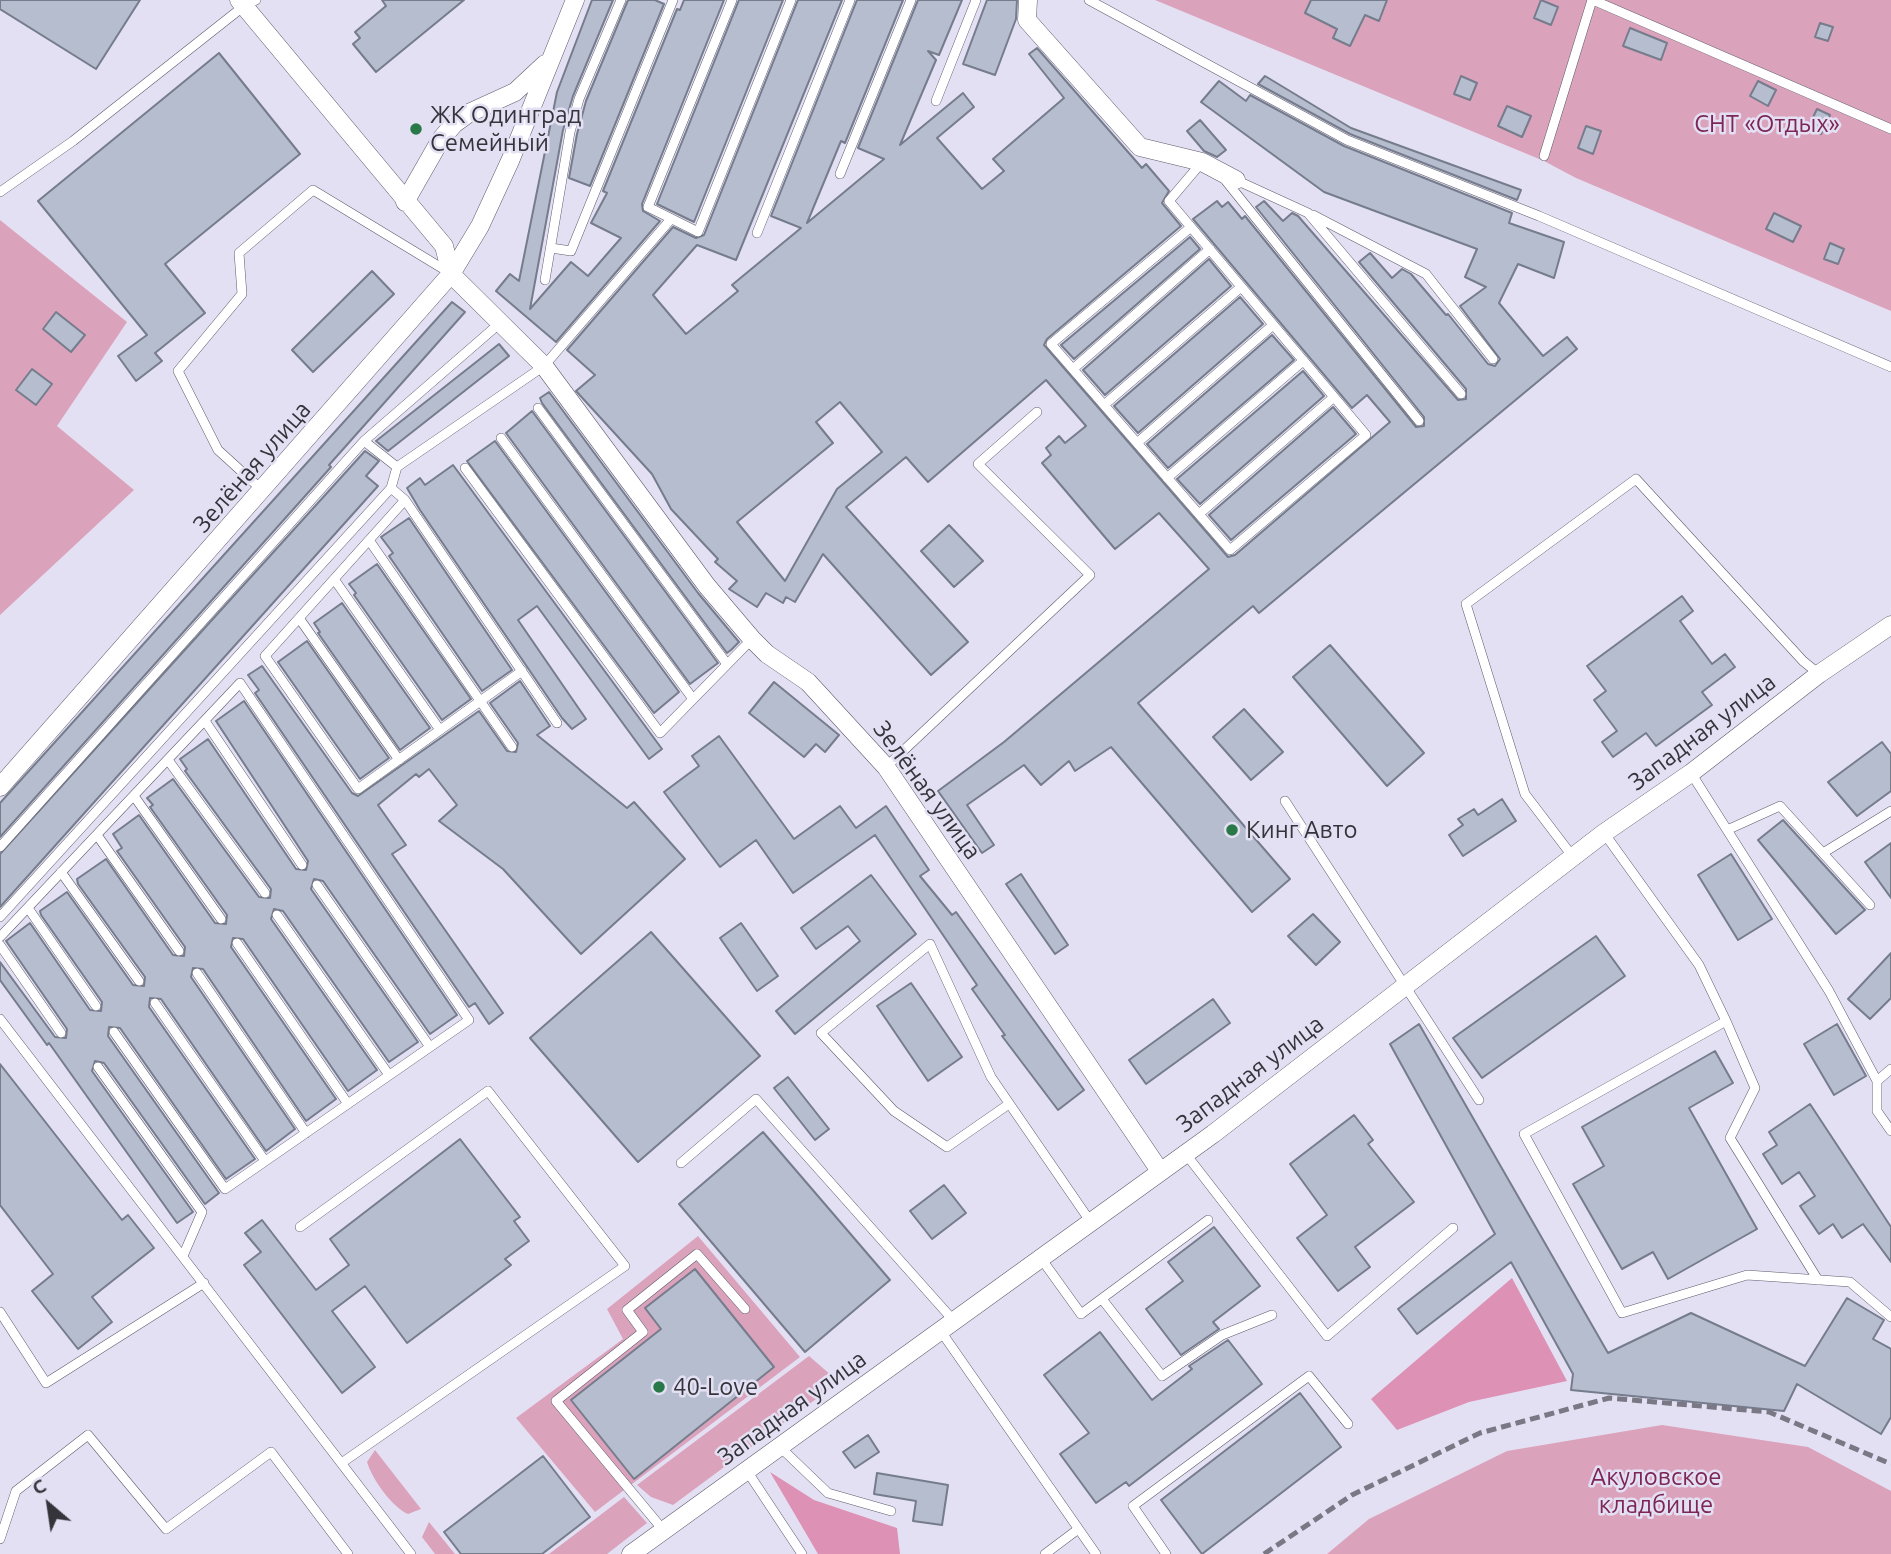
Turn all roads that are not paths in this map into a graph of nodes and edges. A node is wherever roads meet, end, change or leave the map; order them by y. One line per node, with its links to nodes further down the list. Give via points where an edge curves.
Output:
1 (575, 0): 13 (street)
2 (621, 0): 26 (lane, via 579,99)
3 (673, 0): 26 (lane, via 571,251)
4 (732, 0): 23 (lane, via 648,207)
5 (791, 0): 23 (lane, via 698,232)
6 (850, 0): 25 (lane)
7 (911, 0): 18 (lane)
8 (976, 0): 14 (lane)
9 (1028, 0): 17 (street, via 1027,27 1140,146)
10 (1088, 0): 36 (lane, via 1347,140 1539,216)
11 (1592, 0): 15 (lane); 16 (lane)
12 (246, 2): 20 (lane, via 73,141); 21 (street)
13 (555, 53): 21 (street, via 515,92 454,124); 28 (street, via 491,203)
14 (936, 100)
15 (1891, 129)
16 (1544, 156)
17 (1209, 165): 19 (street); 24 (lane, via 1169,201); 43 (lane)
18 (839, 174)
19 (1236, 180): 22 (lane)
20 (0, 192)
21 (405, 202): 28 (street, via 444,247)
22 (1308, 213): 33 (lane, via 1426,274); 38 (lane)
23 (671, 219): 35 (lane)
24 (1191, 227): 27 (lane); 37 (lane, via 1051,344)
25 (757, 233)
26 (551, 248): 29 (lane)
27 (1210, 249): 30 (lane); 37 (lane)
28 (451, 274): 31 (street, Зелёная улица); 51 (street, Зелёная улица); 51 (lane, via 313,190 239,253 242,293 178,371 218,450)
29 (545, 280)
30 (1241, 287): 32 (lane); 40 (lane)
31 (500, 323): 35 (street, Зелёная улица); 45 (lane)
32 (1273, 325): 34 (lane); 46 (lane)
33 (1493, 359)
34 (1303, 361): 39 (lane); 49 (lane)
35 (544, 366): 47 (lane); 58 (street, Зелёная улица)
36 (1891, 367)
37 (1073, 369): 40 (lane)
38 (1461, 394)
39 (1334, 397): 53 (lane); 53 (lane, via 1366,435 1230,550)
40 (1104, 405): 46 (lane)
41 (538, 408): 59 (lane)
42 (1037, 412): 70 (lane, via 978,464 1090,575)
43 (1419, 421)
44 (501, 438): 62 (lane)
45 (364, 441): 47 (lane); 79 (lane)
46 (1137, 443): 49 (lane)
47 (397, 467): 50 (lane)
48 (465, 468): 62 (lane, via 660,733)
49 (1167, 478): 53 (lane)
50 (391, 488): 52 (lane); 89 (lane)
51 (264, 491): 72 (street, Зелёная улица)
52 (405, 500): 54 (lane); 60 (lane)
53 (1199, 514)
54 (369, 540): 55 (lane); 63 (lane)
55 (334, 579): 56 (lane); 66 (lane)
56 (299, 618): 69 (lane); 69 (lane, via 265,656 358,789)
57 (1891, 625): 61 (street, Западная улица)
58 (752, 639): 59 (lane); 70 (street, Зелёная улица, via 808,682)
59 (727, 664): 62 (lane)
60 (522, 671): 63 (lane); 65 (lane)
61 (1819, 674): 71 (street, Западная улица); 81 (lane, via 1636,479 1466,604 1525,794)
62 (693, 698)
63 (481, 701): 66 (lane); 67 (lane)
64 (205, 721): 68 (lane); 82 (lane); 104 (lane, via 240,684 469,1020)
65 (557, 723)
66 (440, 730): 69 (lane)
67 (512, 747)
68 (168, 760): 73 (lane); 85 (lane)
69 (399, 760)
70 (886, 767): 117 (street, Зелёная улица)
71 (1691, 774): 76 (lane); 77 (street, Западная улица)
72 (0, 787)
73 (134, 796): 78 (lane); 90 (lane)
74 (1285, 801): 97 (lane)
75 (1891, 811): 80 (lane)
76 (1727, 830): 80 (lane, via 1780,806); 108 (lane, via 1829,991)
77 (1604, 833): 81 (street, Западная улица); 101 (lane, via 1699,965)
78 (97, 835): 83 (lane); 94 (lane)
79 (0, 846)
80 (1823, 853): 86 (lane)
81 (1573, 857): 97 (street, Западная улица)
82 (303, 865)
83 (61, 872): 87 (lane); 96 (lane)
84 (317, 885): 104 (lane)
85 (265, 893)
86 (1870, 905)
87 (28, 908): 91 (lane); 99 (lane)
88 (277, 915): 107 (lane)
89 (0, 917)
90 (221, 919)
91 (0, 937)
92 (237, 943): 110 (lane)
93 (0, 945): 103 (lane)
94 (179, 951)
95 (197, 973): 113 (lane)
96 (139, 981)
97 (1405, 986): 109 (lane); 114 (street, Западная улица)
98 (155, 1003): 115 (lane)
99 (96, 1006)
100 (0, 1019): 122 (lane)
101 (1726, 1021): 124 (lane, via 1755,1088 1730,1138); 124 (lane, via 1524,1134 1622,1313 1747,1275)
102 (114, 1032): 115 (lane, via 225,1189)
103 (61, 1033)
104 (430, 1047): 107 (lane)
105 (98, 1067): 122 (lane, via 202,1212)
106 (1891, 1069): 108 (lane)
107 (389, 1075): 110 (lane)
108 (1877, 1081): 112 (lane, via 1877,1111)
109 (1479, 1100)
110 (348, 1104): 113 (lane)
111 (1009, 1104): 111 (lane, via 991,1077 930,944 821,1033 894,1111 947,1147); 119 (lane)
112 (1891, 1131)
113 (306, 1133): 115 (lane)
114 (1185, 1153): 117 (street, Западная улица); 121 (lane, via 1327,1336)
115 (265, 1161)
116 (681, 1163): 131 (lane, via 756,1098)
117 (1160, 1171): 119 (street, Западная улица)
118 (1208, 1220): 126 (lane)
119 (1090, 1221): 123 (street, Западная улица)
120 (300, 1227): 134 (lane, via 488,1091 625,1266)
121 (1453, 1228)
122 (183, 1256): 125 (lane)
123 (1040, 1257): 126 (lane, via 1081,1314); 131 (street, Западная улица)
124 (1818, 1280): 130 (lane, via 1850,1282)
125 (204, 1283): 128 (lane, via 46,1383); 134 (lane)
126 (1102, 1299): 129 (lane, via 1161,1376 1222,1335)
127 (745, 1309): 138 (lane, via 697,1254 626,1310 643,1332 556,1401)
128 (0, 1312)
129 (1272, 1315)
130 (1891, 1317)
131 (947, 1325): 133 (street, Западная улица); 137 (lane)
132 (1348, 1424): 146 (lane, via 1309,1376 1133,1506)
133 (780, 1447): 135 (street, Западная улица); 136 (lane, via 828,1493)
134 (343, 1462): 141 (lane)
135 (747, 1471): 138 (street, Западная улица); 143 (lane)
136 (891, 1511)
137 (1077, 1530): 144 (lane); 145 (lane)
138 (664, 1531): 142 (street, Западная улица)
139 (0, 1539): 140 (lane, via 16,1491 88,1434 166,1529 271,1452)
140 (348, 1554)
141 (411, 1554)
142 (631, 1554)
143 (802, 1554)
144 (1045, 1554)
145 (1096, 1554)
146 (1166, 1554)

